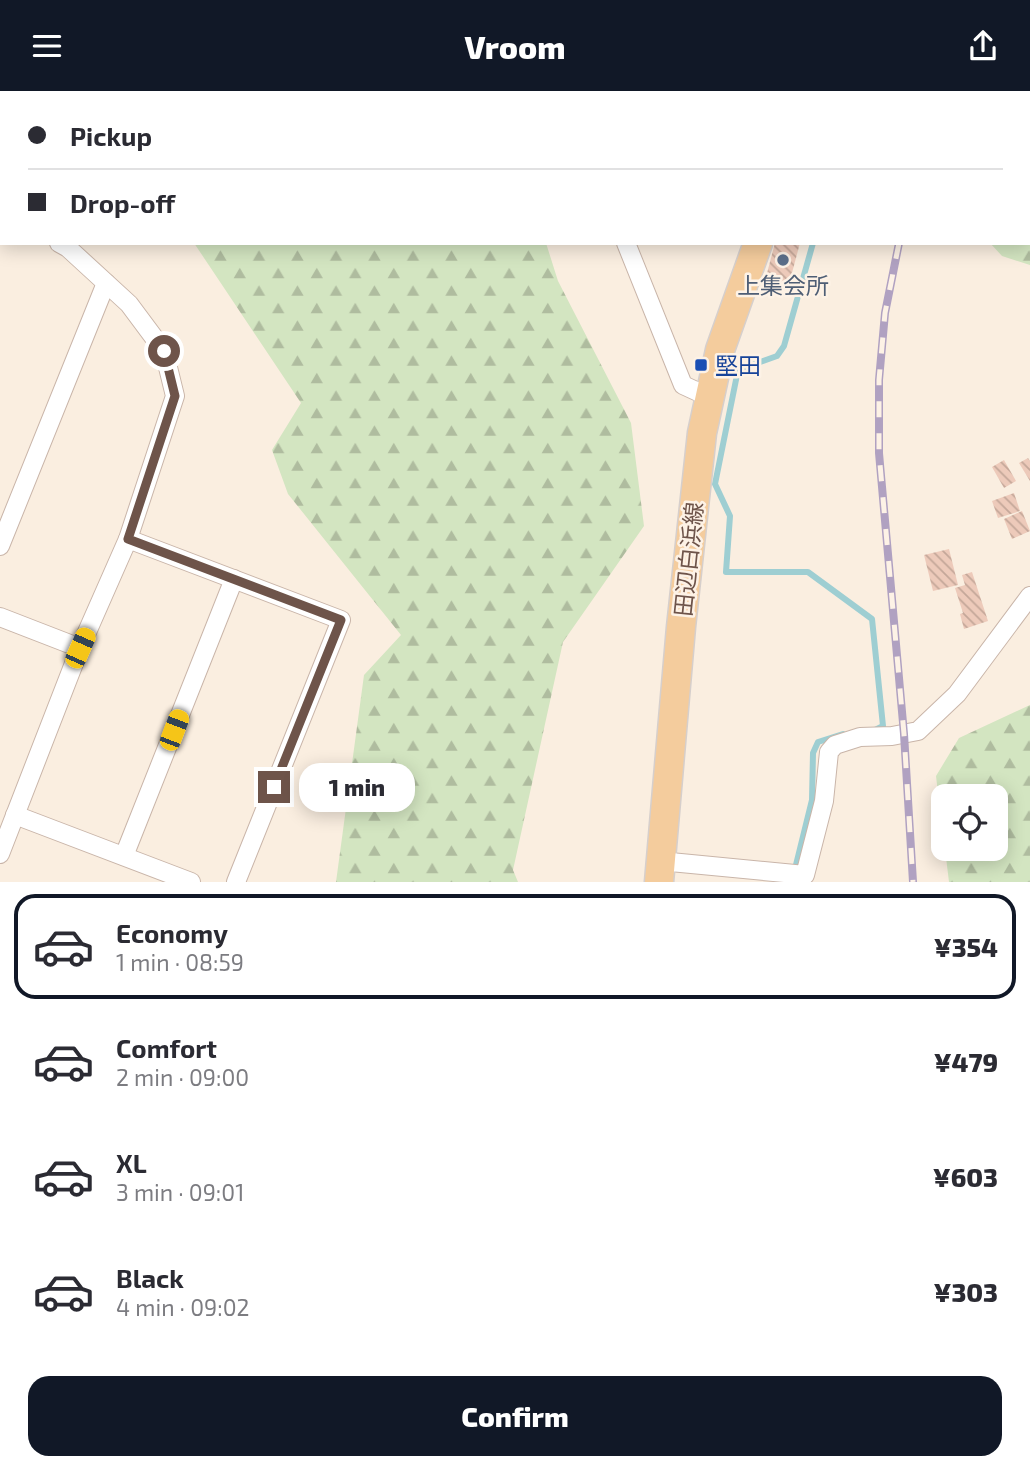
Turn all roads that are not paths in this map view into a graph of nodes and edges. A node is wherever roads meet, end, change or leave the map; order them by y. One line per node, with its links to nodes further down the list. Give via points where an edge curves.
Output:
1 (63, 245): 4 (street)
2 (627, 245): 5 (street, via 683,385)
3 (757, 245): 5 (main road, 田辺白浜線, via 720,350)
4 (106, 283): 6 (street, via 129,304 164,351 175,396); 7 (street)
5 (709, 397): 15 (main road, 田辺白浜線, via 693,506)
6 (128, 539): 8 (street); 11 (street)
7 (0, 546)
8 (234, 579): 14 (street); 17 (street, via 341,620)
9 (1030, 596): 15 (street, via 957,694 918,731 860,737 835,745 829,752 824,801 805,875)
10 (0, 617): 11 (street)
11 (80, 648): 12 (street)
12 (15, 815): 13 (street); 14 (street)
13 (0, 854)
14 (124, 856): 16 (street)
15 (660, 871)
16 (191, 882)
17 (236, 882)

